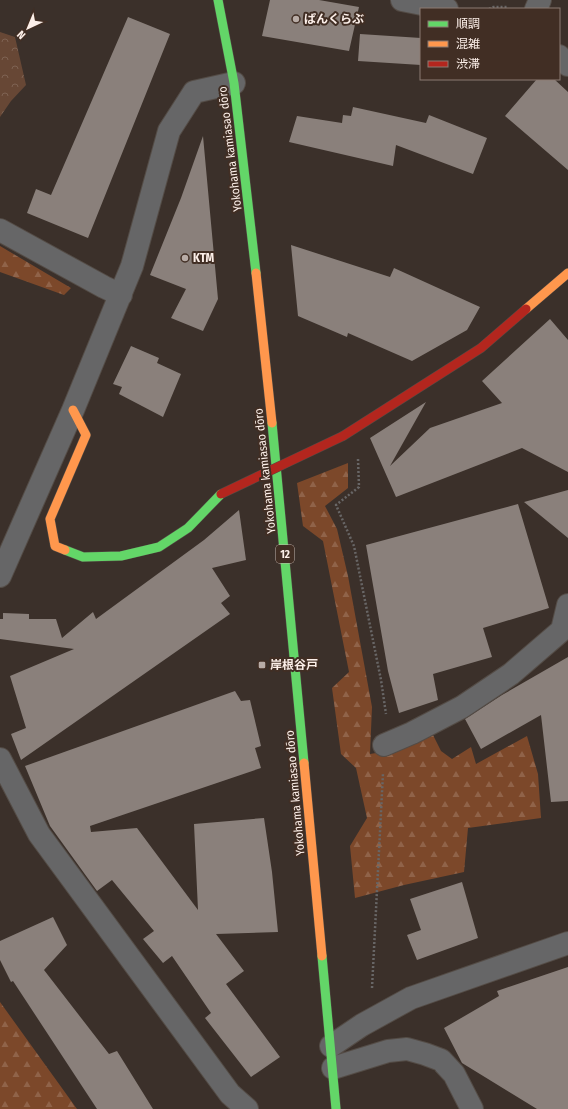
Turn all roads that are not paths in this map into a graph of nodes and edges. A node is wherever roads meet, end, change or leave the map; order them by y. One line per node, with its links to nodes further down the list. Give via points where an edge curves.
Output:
1 (218, 0): 6 (main road, Yokohama kamiasao dōro / 12)
2 (402, 0): 3 (street)
3 (442, 8)
4 (560, 57): 5 (street)
5 (568, 64)
6 (234, 83): 9 (street, via 194,92 169,131 132,266); 16 (main road, Yokohama kamiasao dōro / 12, via 264,346)
7 (0, 230): 9 (street)
8 (568, 273): 10 (main road, bridge, via 481,348 343,436 221,494 188,528 159,547 121,556 83,557 55,546 50,519 86,435)
9 (121, 295): 10 (street)
10 (73, 410): 11 (street)
11 (0, 576)
12 (568, 605): 13 (street, via 562,630 511,674 462,707)
13 (384, 745)
14 (0, 759): 18 (street, via 39,834 230,1094)
15 (568, 943): 16 (street, via 411,998 362,1025)
16 (331, 1046): 17 (main road, Yokohama kamiasao dōro / 12)
17 (333, 1068): 19 (main road, Yokohama kamiasao dōro / 12); 20 (street, via 388,1051 406,1049 425,1054 441,1060 454,1074)
18 (247, 1109)
19 (336, 1109)
20 (472, 1109)

